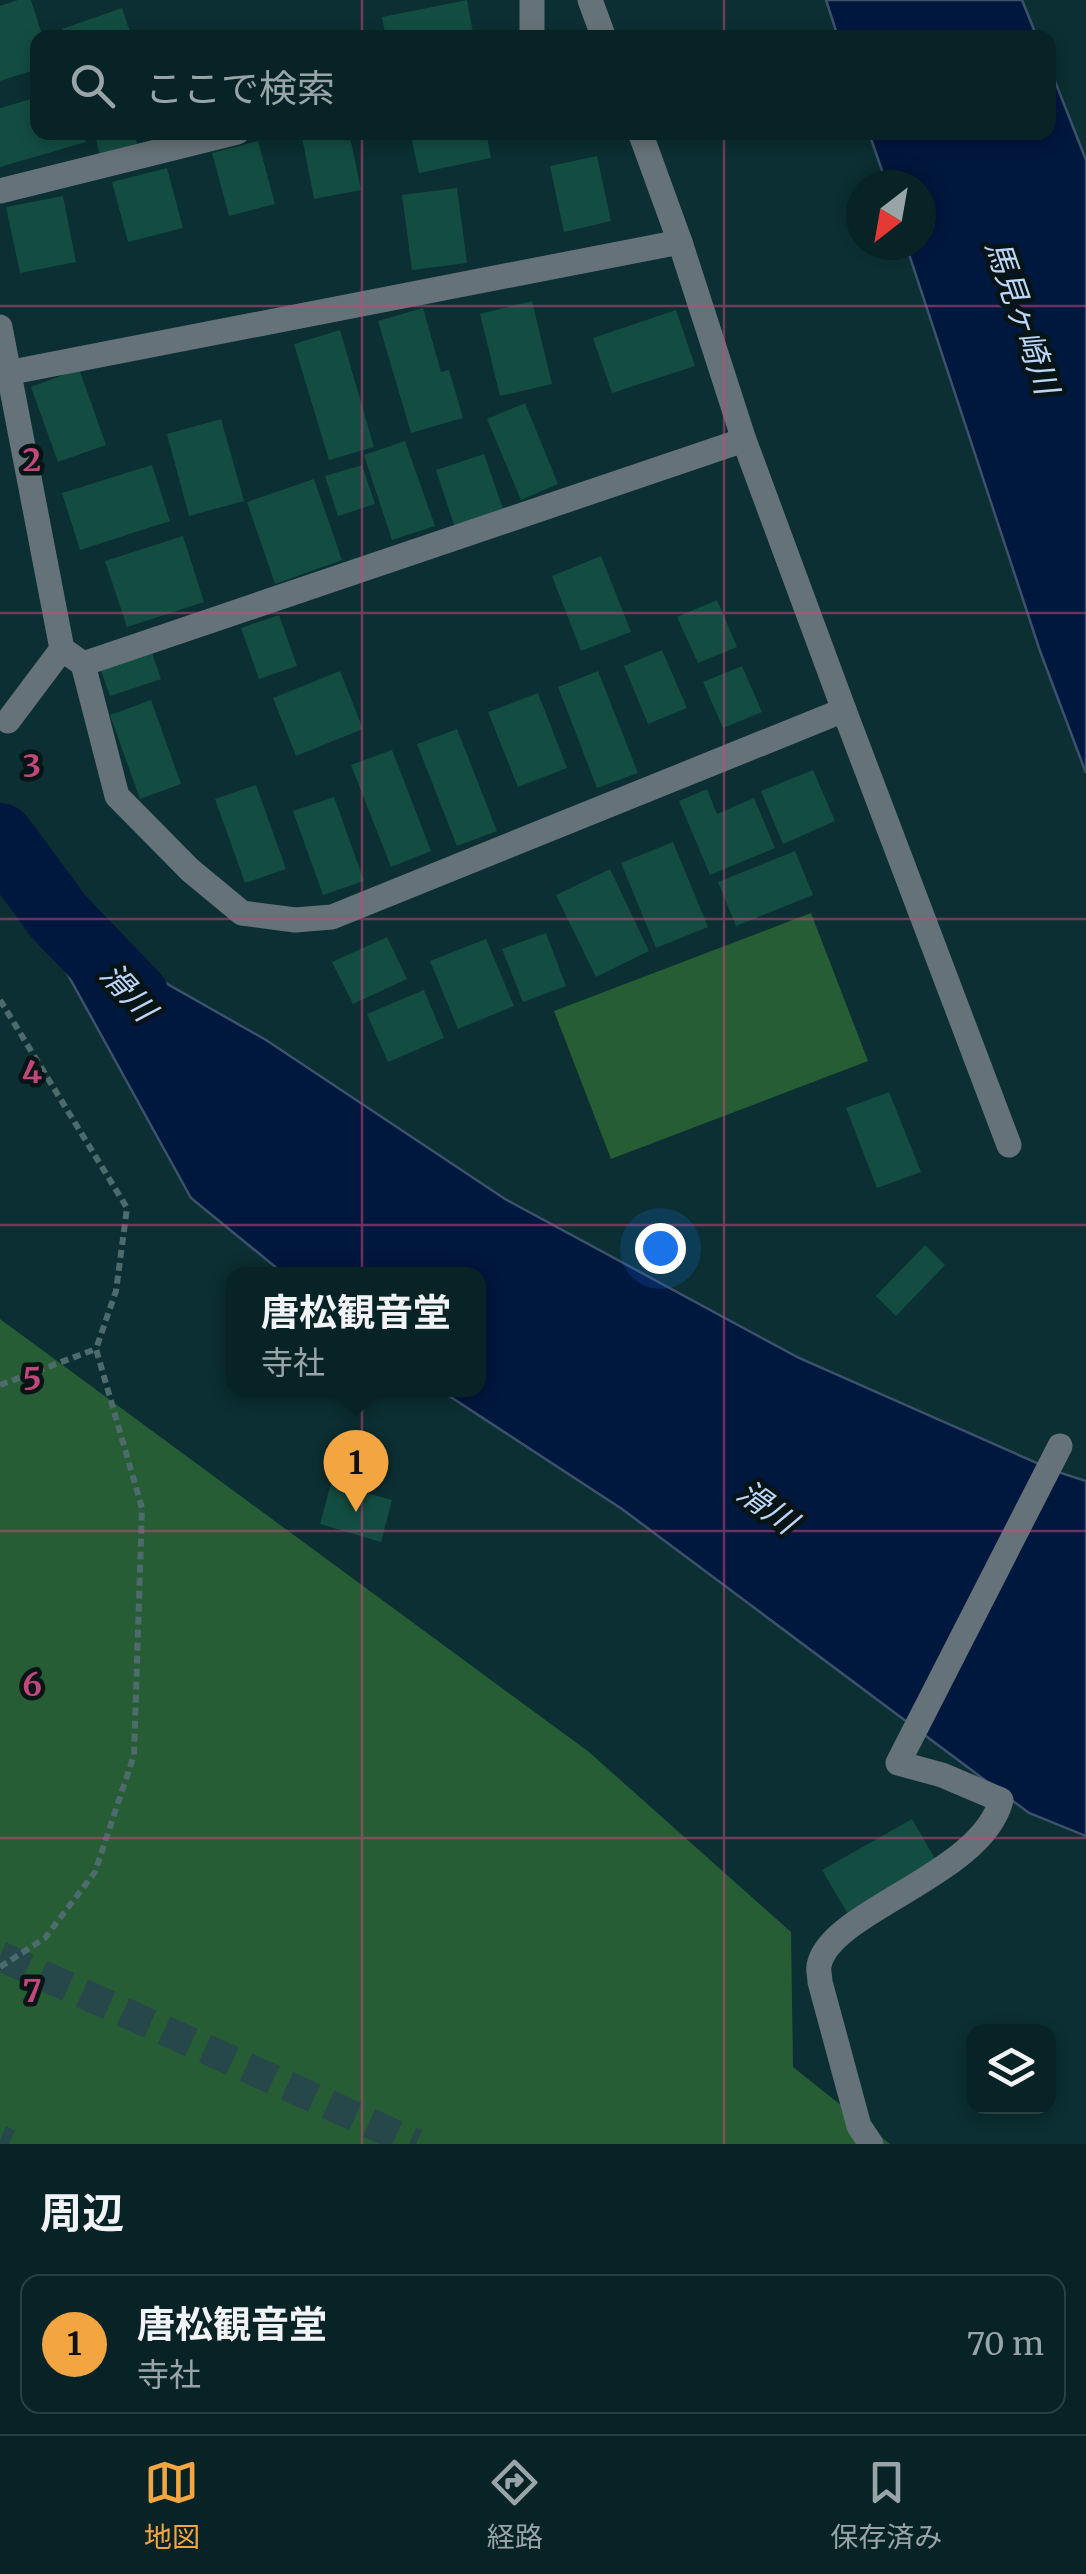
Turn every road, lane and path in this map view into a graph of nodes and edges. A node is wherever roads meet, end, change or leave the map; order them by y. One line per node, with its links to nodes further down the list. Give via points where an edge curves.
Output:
1 (532, 0): 3 (street)
2 (590, 0): 4 (street)
3 (532, 30)
4 (601, 30)
5 (205, 140): 7 (street)
6 (643, 140): 8 (street)
7 (0, 191)
8 (680, 242): 10 (street); 11 (street)
9 (0, 327): 10 (street)
10 (7, 373): 12 (street)
11 (744, 440): 13 (street); 14 (street)
12 (62, 649): 13 (street); 15 (street)
13 (83, 664): 14 (street, via 117,796 242,913 295,920 332,918)
14 (844, 710): 17 (street)
15 (8, 721)
16 (0, 1000): 18 (path, via 127,1208 116,1290)
17 (1009, 1145)
18 (96, 1349): 19 (path); 21 (path, via 142,1508 134,1755 95,1872 45,1938)
19 (0, 1385)
20 (1060, 1446): 22 (street, via 898,1763 1001,1800 998,1812 941,1869 844,1931 819,1964 859,2126)
21 (0, 1967)
22 (871, 2144)

